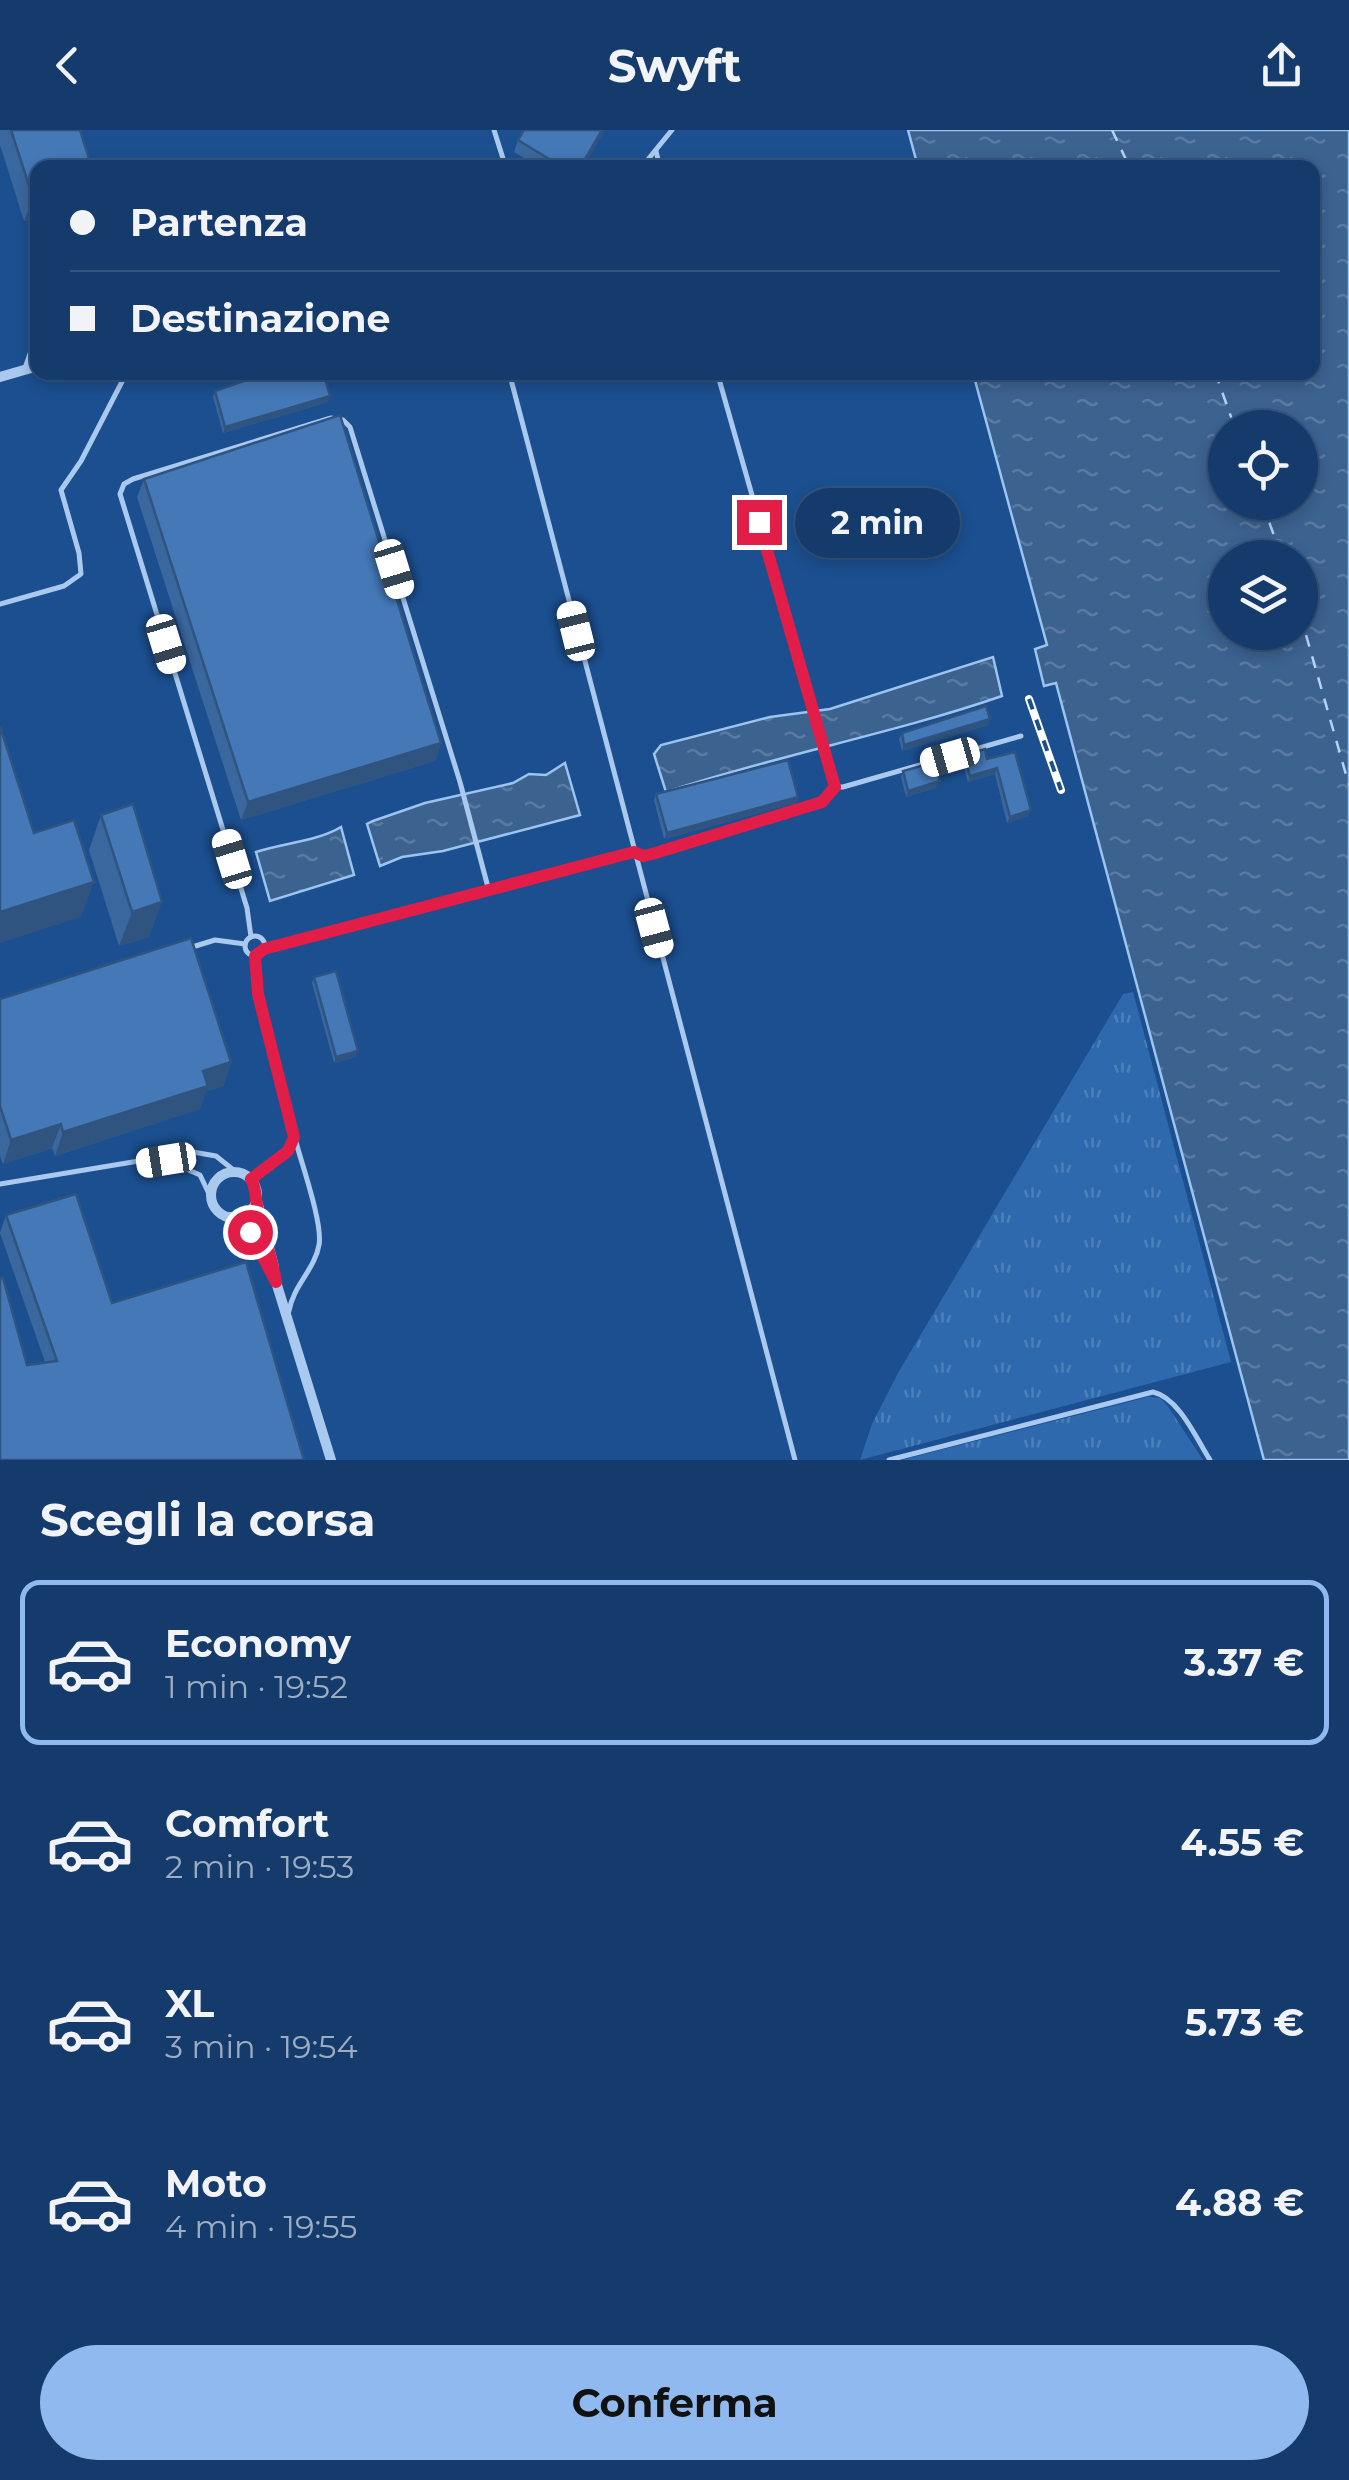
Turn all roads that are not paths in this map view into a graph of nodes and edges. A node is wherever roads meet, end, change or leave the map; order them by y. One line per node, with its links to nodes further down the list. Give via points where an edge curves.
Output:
1 (494, 130): 4 (lane)
2 (672, 130): 3 (lane)
3 (655, 149): 5 (lane); 6 (lane)
4 (503, 160)
5 (647, 160)
6 (658, 160)
7 (30, 354): 9 (lane)
8 (30, 368): 9 (street)
9 (25, 370): 10 (street)
10 (0, 377)
11 (123, 380): 14 (lane, via 61,490 80,574 64,586)
12 (511, 380): 17 (lane)
13 (719, 380): 16 (lane)
14 (0, 604)
15 (1021, 736): 16 (lane)
16 (835, 787): 17 (lane, via 822,802 652,854)
17 (634, 852): 18 (lane); 35 (lane)
18 (489, 891): 19 (lane, via 350,428 332,418 121,488); 21 (lane)
19 (251, 937): 20 (lane); 21 (lane, via 260,938)
20 (245, 944): 22 (lane, via 215,940); 23 (lane)
21 (264, 949): 23 (lane)
22 (179, 950)
23 (255, 956): 24 (lane, via 258,994)
24 (294, 1137): 27 (lane, via 288,1151); 33 (lane, via 319,1235 291,1298)
25 (166, 1160): 26 (lane, via 205,1154); 28 (lane); 30 (lane, via 200,1175)
26 (236, 1172): 27 (street); 30 (street, via 217,1179)
27 (251, 1179): 29 (street)
28 (1, 1184)
29 (257, 1196): 31 (street, via 248,1213); 32 (street)
30 (211, 1198): 31 (street)
31 (230, 1217): 32 (street, via 254,1237)
32 (276, 1282): 33 (street)
33 (292, 1334): 34 (street)
34 (330, 1460)
35 (796, 1460)
36 (888, 1460): 37 (lane, via 1153,1392 1173,1404)
37 (1210, 1460)

